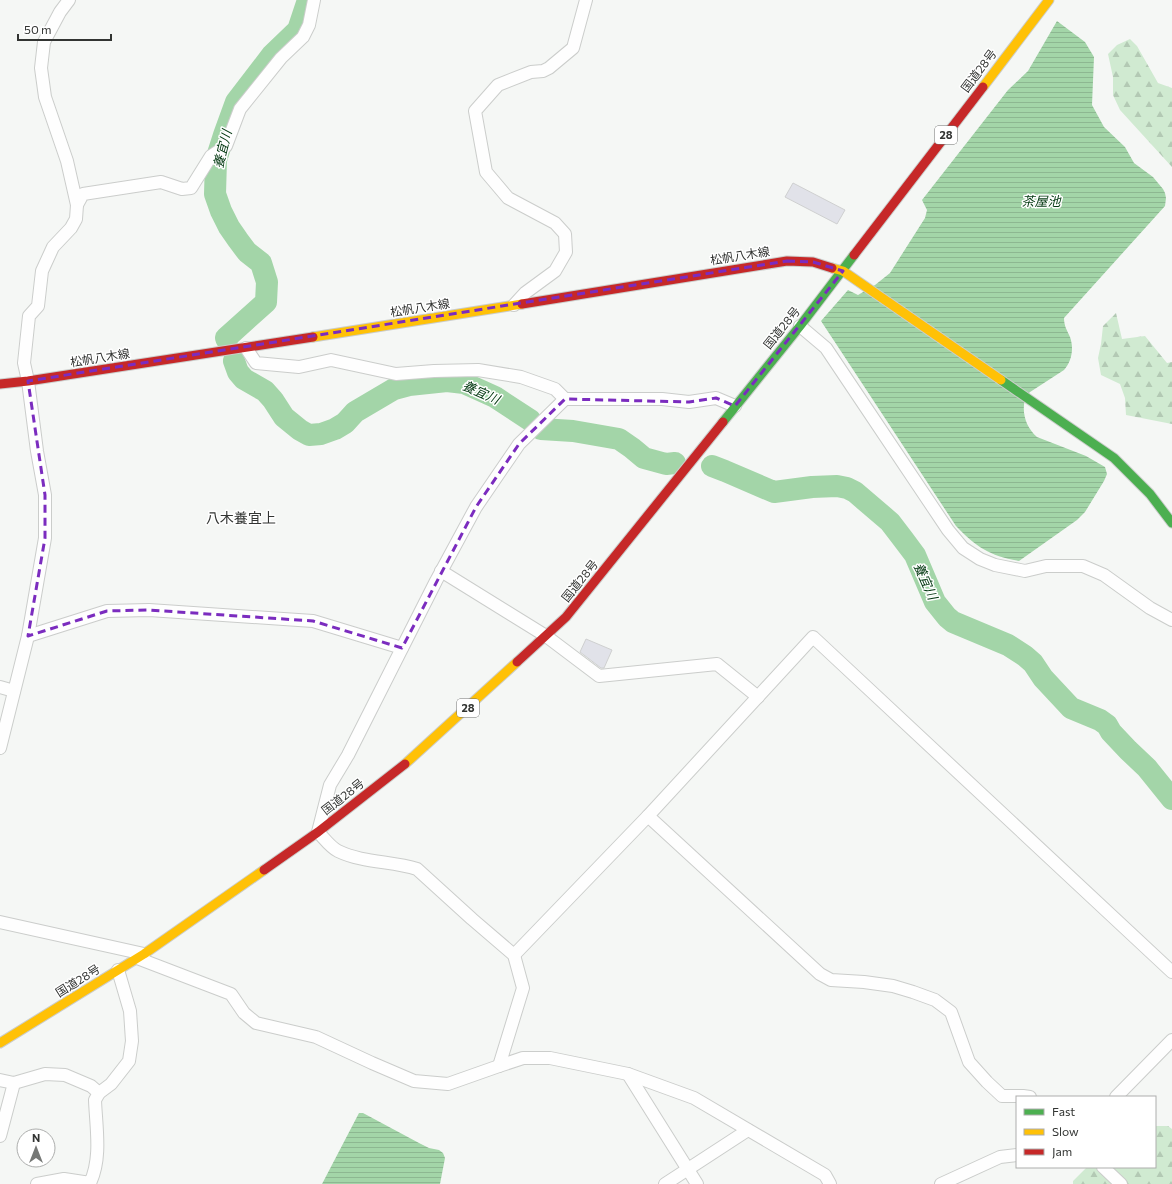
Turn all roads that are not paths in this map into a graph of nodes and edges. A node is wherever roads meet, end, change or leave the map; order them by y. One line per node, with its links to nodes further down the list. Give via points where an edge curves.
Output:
1 (69, 0): 5 (street, via 44,42 41,68 45,96 67,161)
2 (314, 0): 5 (street, via 309,25 303,37 281,58 240,109 226,146 211,156 191,188 182,189 162,182 83,194)
3 (586, 0): 7 (street, via 573,48 543,71 531,72 498,85 475,111 486,172 508,198 555,223 565,234 566,252 555,271)
4 (1049, 0): 6 (main road, 国道28号 / 28)
5 (77, 205): 10 (street, via 76,219 53,248 42,271 38,306 29,316 24,363)
6 (842, 271): 7 (main road, 松帆八木線, via 813,262 787,261); 8 (main road, 国道28号 / 28); 14 (main road, 松帆八木線, via 1114,458 1150,494)
7 (514, 304): 9 (main road, 松帆八木線)
8 (800, 326): 13 (main road, 国道28号 / 28); 16 (street, via 826,348 948,530 963,548 995,565 1026,571 1046,566 1083,566 1104,575 1150,608)
9 (246, 348): 10 (main road, 松帆八木線); 12 (street, via 256,363 299,366 331,360 396,374 478,370 521,377 555,389)
10 (28, 381): 11 (main road, 松帆八木線); 17 (street, via 45,496 45,538)
11 (0, 384)
12 (565, 399): 13 (street, via 662,399 689,402 716,398); 15 (street, via 519,444 476,507)
13 (735, 406): 18 (main road, 国道28号 / 28, via 566,617)
14 (1172, 523)
15 (441, 571): 18 (street); 19 (street)
16 (1172, 620)
17 (28, 636): 19 (street, via 107,611 149,610 313,621); 21 (street)
18 (546, 636): 22 (street, via 599,676 717,664); 25 (main road, 国道28号 / 28, via 409,761)
19 (402, 648): 25 (street, via 348,755 330,784)
20 (0, 687): 21 (street)
21 (14, 691): 23 (street)
22 (758, 697): 24 (street); 30 (street, via 814,637)
23 (0, 748)
24 (648, 816): 27 (street); 38 (street, via 820,974 831,980 893,986 935,1000 951,1012 969,1062 1002,1096)
25 (318, 832): 27 (street, via 337,850 346,854 417,869); 28 (main road, 国道28号 / 28)
26 (0, 922): 28 (street)
27 (514, 955): 33 (street, via 523,988)
28 (140, 956): 29 (main road, 国道28号 / 28); 33 (street, via 231,994 244,1013 256,1023 316,1037 414,1081 448,1084)
29 (118, 970): 32 (main road, 国道28号 / 28); 37 (street, via 130,1011 132,1041 129,1061 111,1084)
30 (1172, 972)
31 (1172, 1040): 39 (street)
32 (0, 1043)
33 (499, 1066): 34 (street, via 523,1058 550,1058)
34 (628, 1074): 40 (street, via 694,1098); 44 (street)
35 (0, 1080): 36 (street)
36 (14, 1083): 37 (street, via 45,1074 65,1075 91,1086); 41 (street)
37 (99, 1093): 45 (street, via 94,1100 97,1155)
38 (1016, 1096)
39 (1117, 1096)
40 (748, 1130): 44 (street); 49 (street, via 825,1175)
41 (0, 1136)
42 (1016, 1156): 50 (street, via 1000,1157)
43 (1105, 1168): 51 (street)
44 (688, 1169): 47 (street); 48 (street)
45 (90, 1183): 46 (street, via 64,1179)
46 (37, 1184)
47 (665, 1184)
48 (697, 1184)
49 (830, 1184)
50 (941, 1184)
51 (1121, 1184)

